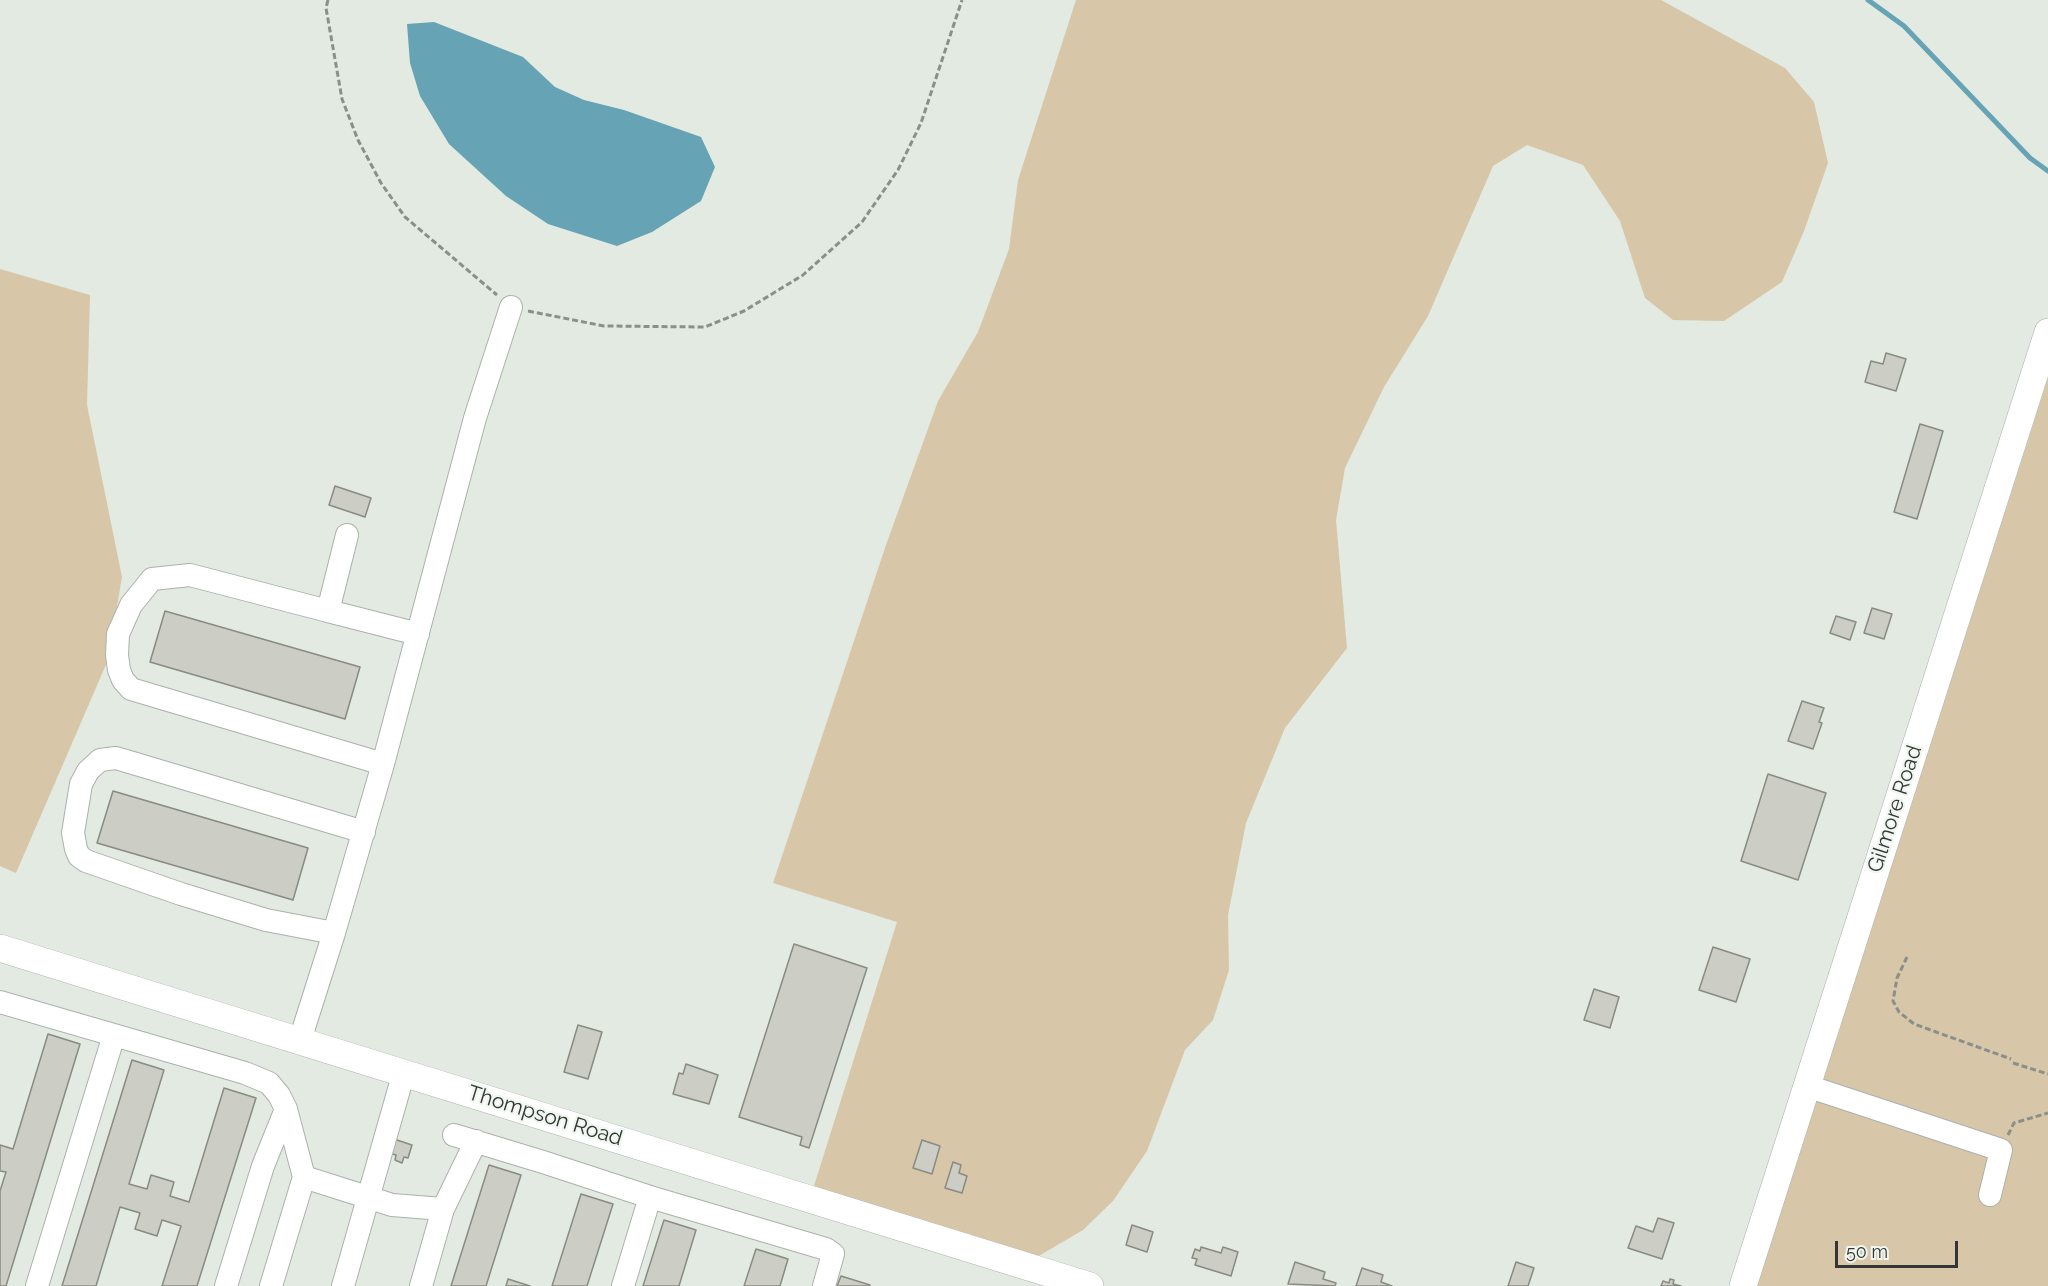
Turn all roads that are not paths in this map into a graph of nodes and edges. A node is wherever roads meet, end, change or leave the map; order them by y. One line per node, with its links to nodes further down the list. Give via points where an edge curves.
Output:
1 (511, 307): 5 (lane, via 475,418)
2 (2048, 332): 14 (main road, Gilmore Road)
3 (347, 534): 4 (lane)
4 (328, 611): 5 (lane); 6 (lane, via 190,574 152,579 130,605 118,634 119,670 131,689)
5 (418, 634): 6 (lane)
6 (383, 764): 7 (lane)
7 (364, 832): 8 (lane); 8 (lane, via 116,758 100,760 81,784 73,832 75,849 87,861 266,920)
8 (334, 933): 12 (lane)
9 (0, 948): 12 (main road, Thompson Road)
10 (0, 1002): 11 (lane)
11 (114, 1035): 15 (lane, via 261,1079 279,1095); 23 (lane)
12 (300, 1040): 13 (main road, Thompson Road)
13 (404, 1072): 21 (lane); 30 (main road, Thompson Road)
14 (1807, 1086): 19 (lane, via 2001,1150); 31 (main road, Gilmore Road)
15 (286, 1110): 18 (lane); 24 (lane, via 263,1166)
16 (454, 1135): 17 (lane)
17 (476, 1141): 20 (lane); 22 (lane)
18 (304, 1177): 21 (lane); 25 (lane)
19 (1990, 1195)
20 (650, 1197): 28 (lane); 29 (lane, via 826,1249 833,1254)
21 (370, 1198): 22 (lane, via 392,1205); 26 (lane)
22 (443, 1209): 27 (lane)
23 (37, 1286)
24 (226, 1286)
25 (271, 1286)
26 (344, 1286)
27 (421, 1286)
28 (623, 1286)
29 (824, 1286)
30 (1090, 1286)
31 (1743, 1286)

